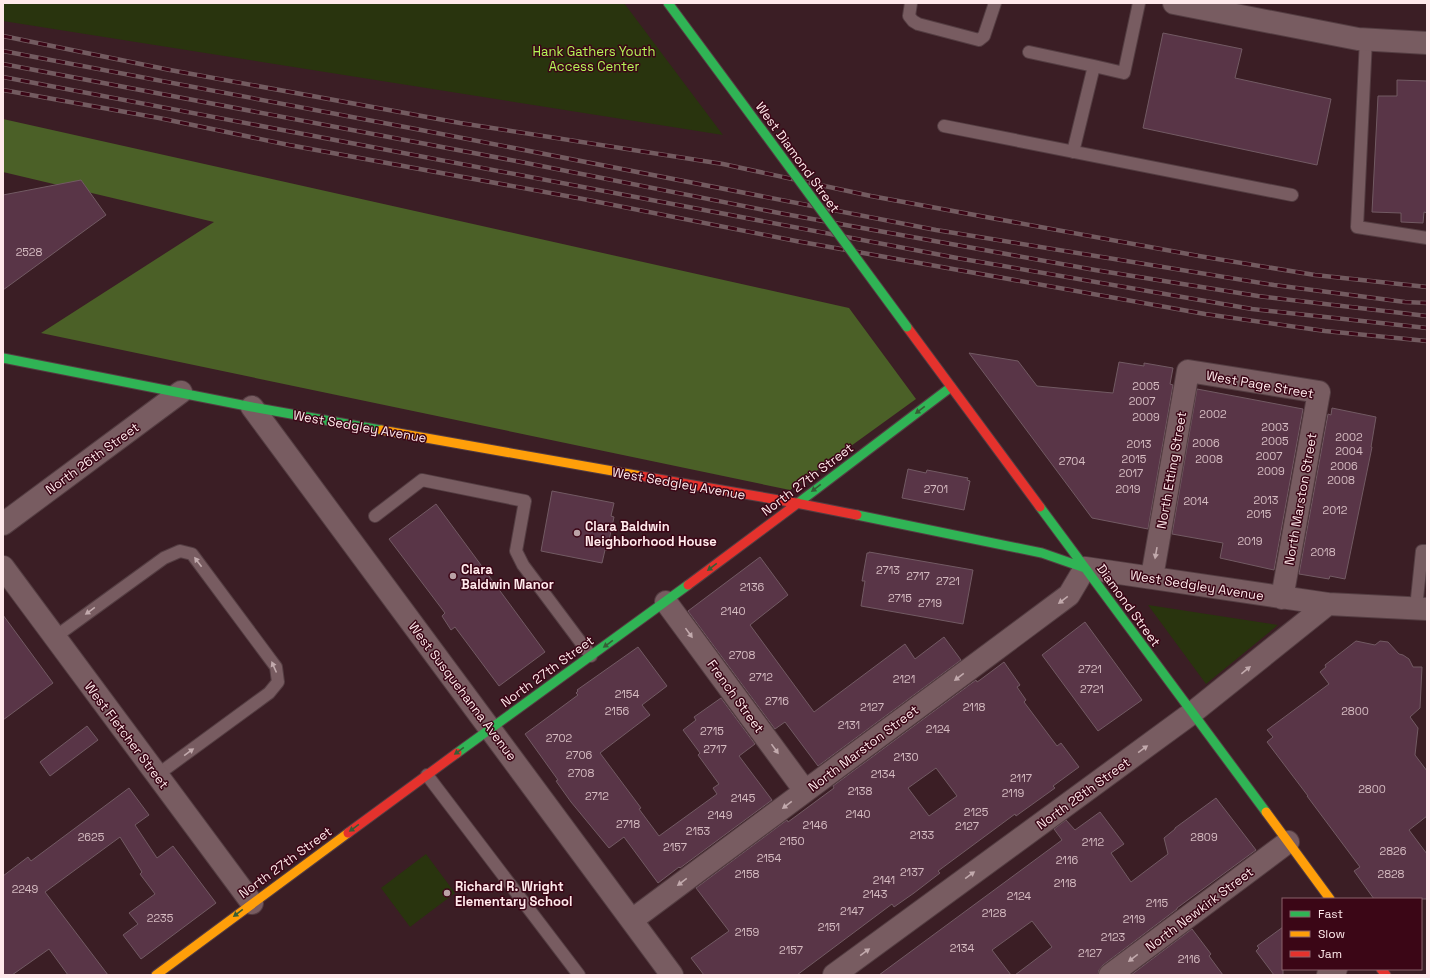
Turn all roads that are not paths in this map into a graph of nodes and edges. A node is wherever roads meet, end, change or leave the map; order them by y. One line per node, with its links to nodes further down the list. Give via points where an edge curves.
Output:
1 (668, 3): 14 (street, West Diamond Street, bridge)
2 (911, 3): 3 (lane, via 909,16 918,24 979,40 984,36)
3 (995, 3)
4 (1139, 3): 9 (lane, via 1124,73)
5 (1174, 3): 6 (street)
6 (1366, 39): 7 (street); 13 (lane, via 1356,227)
7 (1427, 43)
8 (1029, 52): 9 (lane)
9 (1094, 66): 11 (lane)
10 (944, 126): 11 (lane)
11 (1073, 152): 12 (lane)
12 (1292, 195)
13 (1427, 238)
14 (907, 327): 17 (street, Diamond Street)
15 (3, 358): 18 (street, West Sedgley Avenue)
16 (1196, 373): 19 (street, West Page Street, via 1319,392); 27 (street, North Etting Street, one-way to 27, via 1188,372)
17 (951, 387): 21 (street, North 27th Street, one-way to 21); 26 (street, Diamond Street)
18 (181, 392): 20 (street, West Sedgley Avenue); 23 (street, North 26th Street)
19 (1318, 400): 28 (street, North Marston Street)
20 (252, 407): 21 (street, West Sedgley Avenue); 35 (street, West Susquehanna Avenue)
21 (796, 503): 26 (street, West Sedgley Avenue, via 1042,553); 29 (street, North 27th Street, one-way to 29)
22 (375, 516): 33 (lane, via 422,480 525,501 516,551 523,565)
23 (3, 524)
24 (1427, 551): 31 (lane, via 1422,551)
25 (3, 567): 32 (street, West Fletcher Street)
26 (1085, 568): 27 (street, West Sedgley Avenue); 34 (street, Diamond Street); 38 (street, North Marston Street, one-way to 38, via 1069,595)
27 (1152, 577): 28 (street, West Sedgley Avenue)
28 (1282, 598): 30 (street, West Sedgley Avenue)
29 (666, 602): 33 (street, North 27th Street, one-way to 33); 38 (street, French Street, one-way to 38)
30 (1328, 604): 31 (street, West Sedgley Avenue); 34 (street, North 28th Street, one-way to 30)
31 (1422, 609)
32 (55, 637): 37 (street, West Fletcher Street); 37 (lane, one-way to 32, via 269,693 278,682 276,667 192,554 180,551 164,558)
33 (591, 656): 35 (street, North 27th Street)
34 (1192, 713): 39 (street, Diamond Street); 46 (street, North 28th Street, one-way to 34)
35 (490, 728): 36 (street, North 27th Street, one-way to 36); 42 (street, West Susquehanna Avenue)
36 (426, 774): 41 (street, North 27th Street, one-way to 41); 44 (lane)
37 (157, 775): 41 (street, West Fletcher Street)
38 (806, 791): 42 (street, North Marston Street, one-way to 42)
39 (1288, 842): 40 (street, Diamond Street); 47 (street, North Newkirk Street, one-way to 47)
40 (1329, 898)
41 (252, 903): 43 (street, North 27th Street, one-way to 43)
42 (632, 920): 45 (street, West Susquehanna Avenue)
43 (156, 975)
44 (579, 975)
45 (672, 975)
46 (834, 975)
47 (1110, 975)

